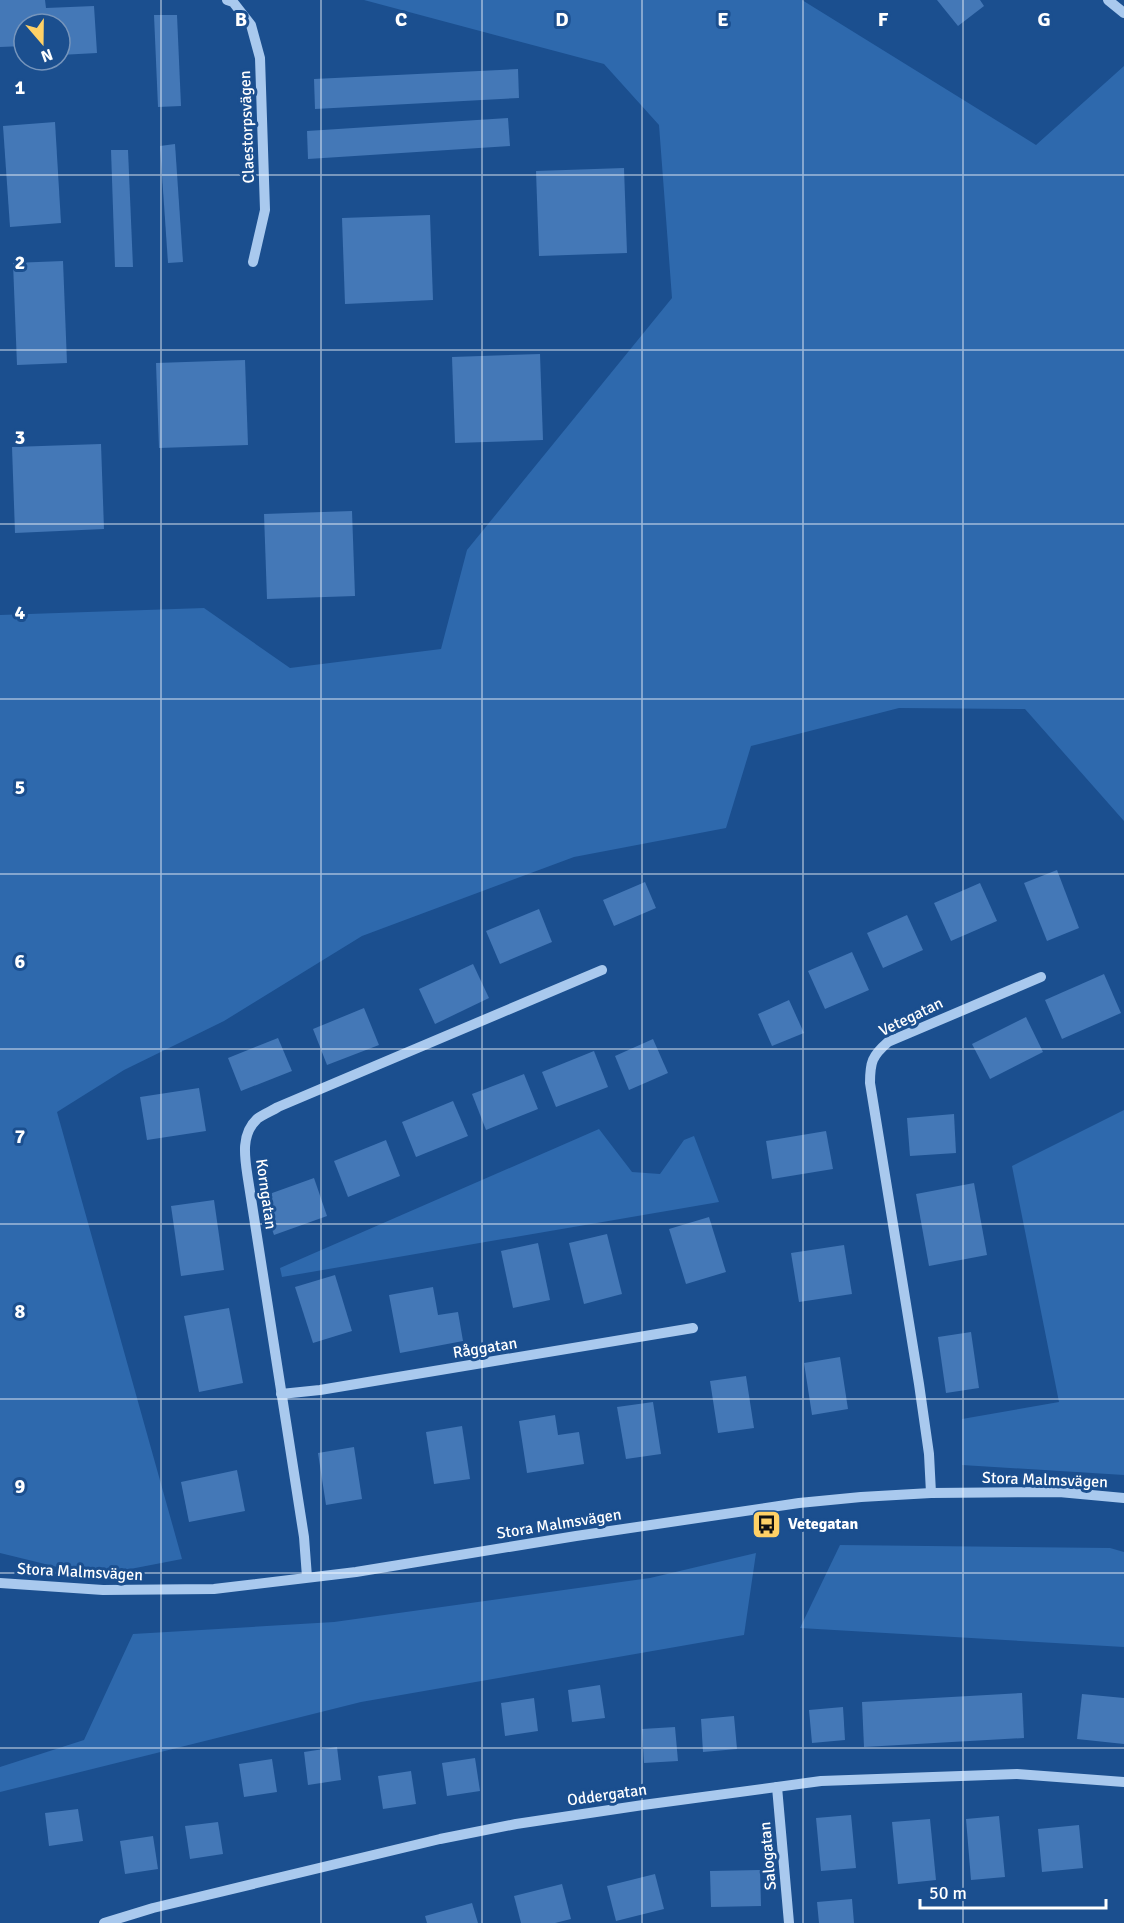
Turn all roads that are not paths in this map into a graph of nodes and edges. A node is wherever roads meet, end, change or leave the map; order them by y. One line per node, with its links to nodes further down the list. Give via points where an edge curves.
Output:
1 (227, 0): 4 (street, Claestorpsvägen, via 233,2 251,26 260,58 265,210)
2 (1107, 0): 3 (street)
3 (1124, 13)
4 (253, 262)
5 (602, 970): 8 (street, Korngatan, via 278,1107 258,1119 248,1131 244,1149)
6 (1041, 977): 9 (street, Vetegatan, via 888,1041 875,1053 870,1068 919,1384)
7 (693, 1328): 8 (street, Råggatan)
8 (281, 1394): 11 (street, Korngatan)
9 (931, 1493): 10 (street, Stora Malmsvägen, via 1059,1492); 11 (street, Stora Malmsvägen, via 799,1503)
10 (1124, 1498)
11 (307, 1577): 12 (street, Stora Malmsvägen, via 214,1589 161,1591)
12 (0, 1582)
13 (1124, 1782): 14 (street, Oddergatan, via 1017,1774 821,1780)
14 (777, 1787): 15 (street, Oddergatan, via 528,1822 440,1839); 16 (street, Salogatan)
15 (104, 1923)
16 (789, 1923)

